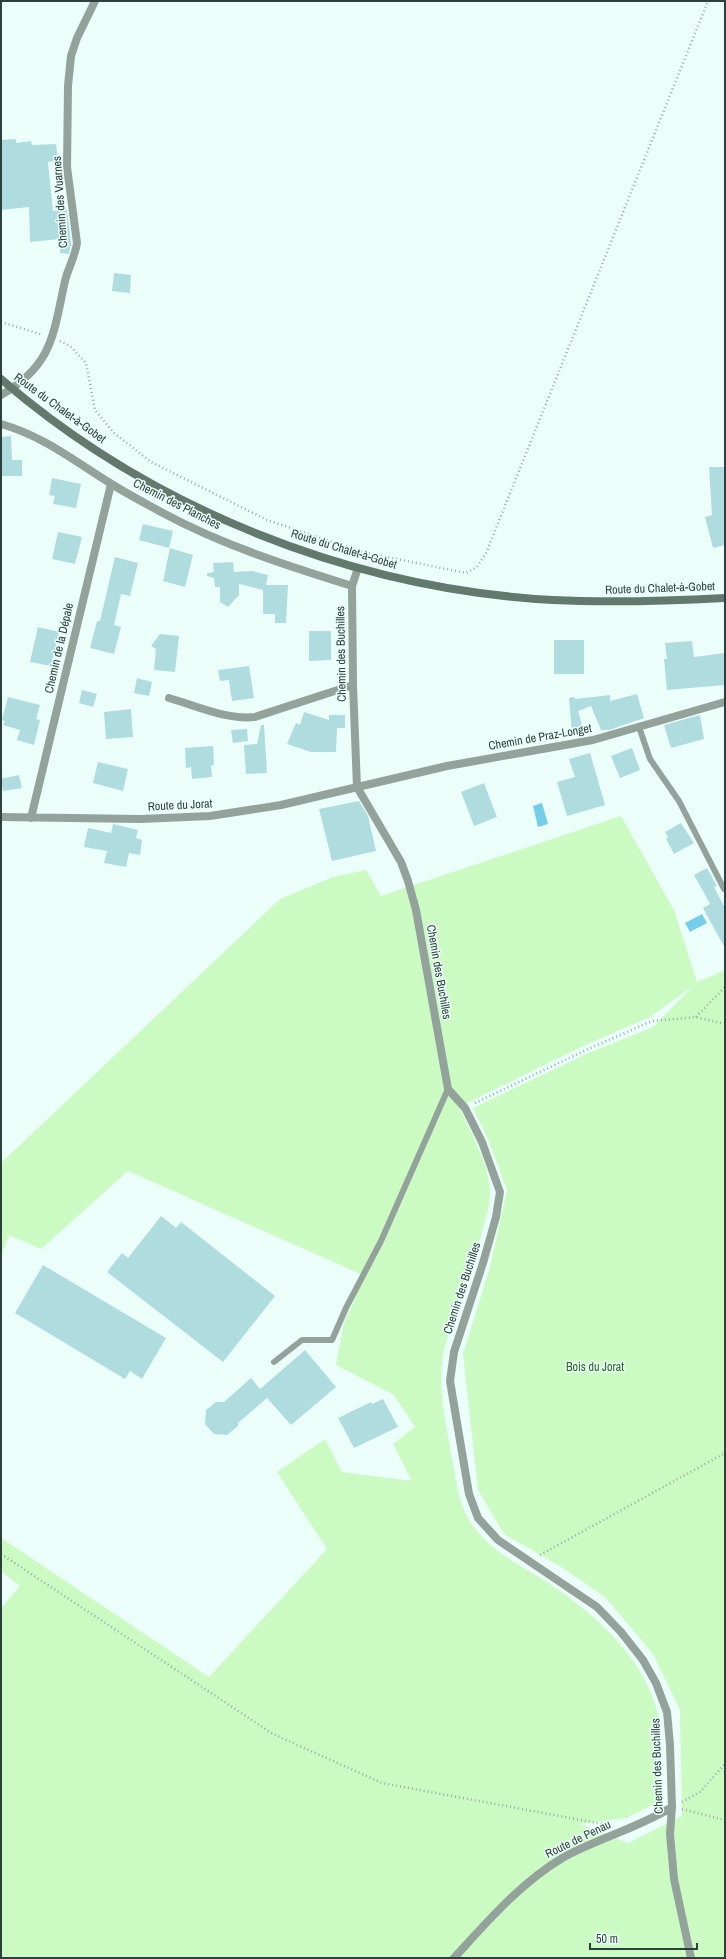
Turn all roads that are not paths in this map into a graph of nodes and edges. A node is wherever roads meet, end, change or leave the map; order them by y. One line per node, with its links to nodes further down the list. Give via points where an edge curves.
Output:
1 (95, 1): 3 (street, Chemin des Vuarnes, via 77,38 68,86 67,167 76,243 75,255 67,273 50,345 38,364)
2 (1, 379): 3 (main road, Route du Chalet-à-Gobet)
3 (12, 389): 4 (street); 7 (main road, Route du Chalet-à-Gobet, via 100,452 171,494 275,541)
4 (1, 395)
5 (1, 424): 6 (street, Chemin des Planches, via 39,438)
6 (111, 484): 8 (street, Chemin des Planches, via 164,514 210,535 306,572); 16 (street, Chemin de la Dépale)
7 (358, 568): 8 (street, Chemin des Buchilles); 9 (main road, Route du Chalet-à-Gobet, via 456,589 552,600 640,602)
8 (352, 586): 10 (street, Chemin des Buchilles)
9 (725, 598)
10 (353, 686): 11 (street, via 255,717 244,718 232,717); 14 (street, Chemin des Buchilles)
11 (169, 698)
12 (725, 702): 13 (street, Chemin de Praz-Longet)
13 (639, 727): 14 (street, Chemin de Praz-Longet, via 593,740 447,766); 17 (lane, via 650,759 678,801)
14 (357, 788): 16 (street, Route du Jorat, via 281,805 210,816 141,819); 18 (street, Chemin des Buchilles, via 401,862 408,881 416,910)
15 (1, 818): 16 (street, Route du Jorat)
16 (31, 818)
17 (724, 889)
18 (448, 1089): 19 (lane, via 381,1241 332,1340 302,1340); 20 (street, Chemin des Buchilles, via 465,1108 482,1142 500,1192 496,1218 454,1352 450,1381 469,1494 478,1518 498,1540 597,1607 622,1632 643,1660 656,1683 667,1712)
19 (274, 1362)
20 (672, 1807): 21 (street, Route de Penau, via 655,1818 565,1857 527,1882); 22 (street, Chemin des Buchilles, via 670,1834 674,1879)
21 (454, 1958)
22 (691, 1958)

